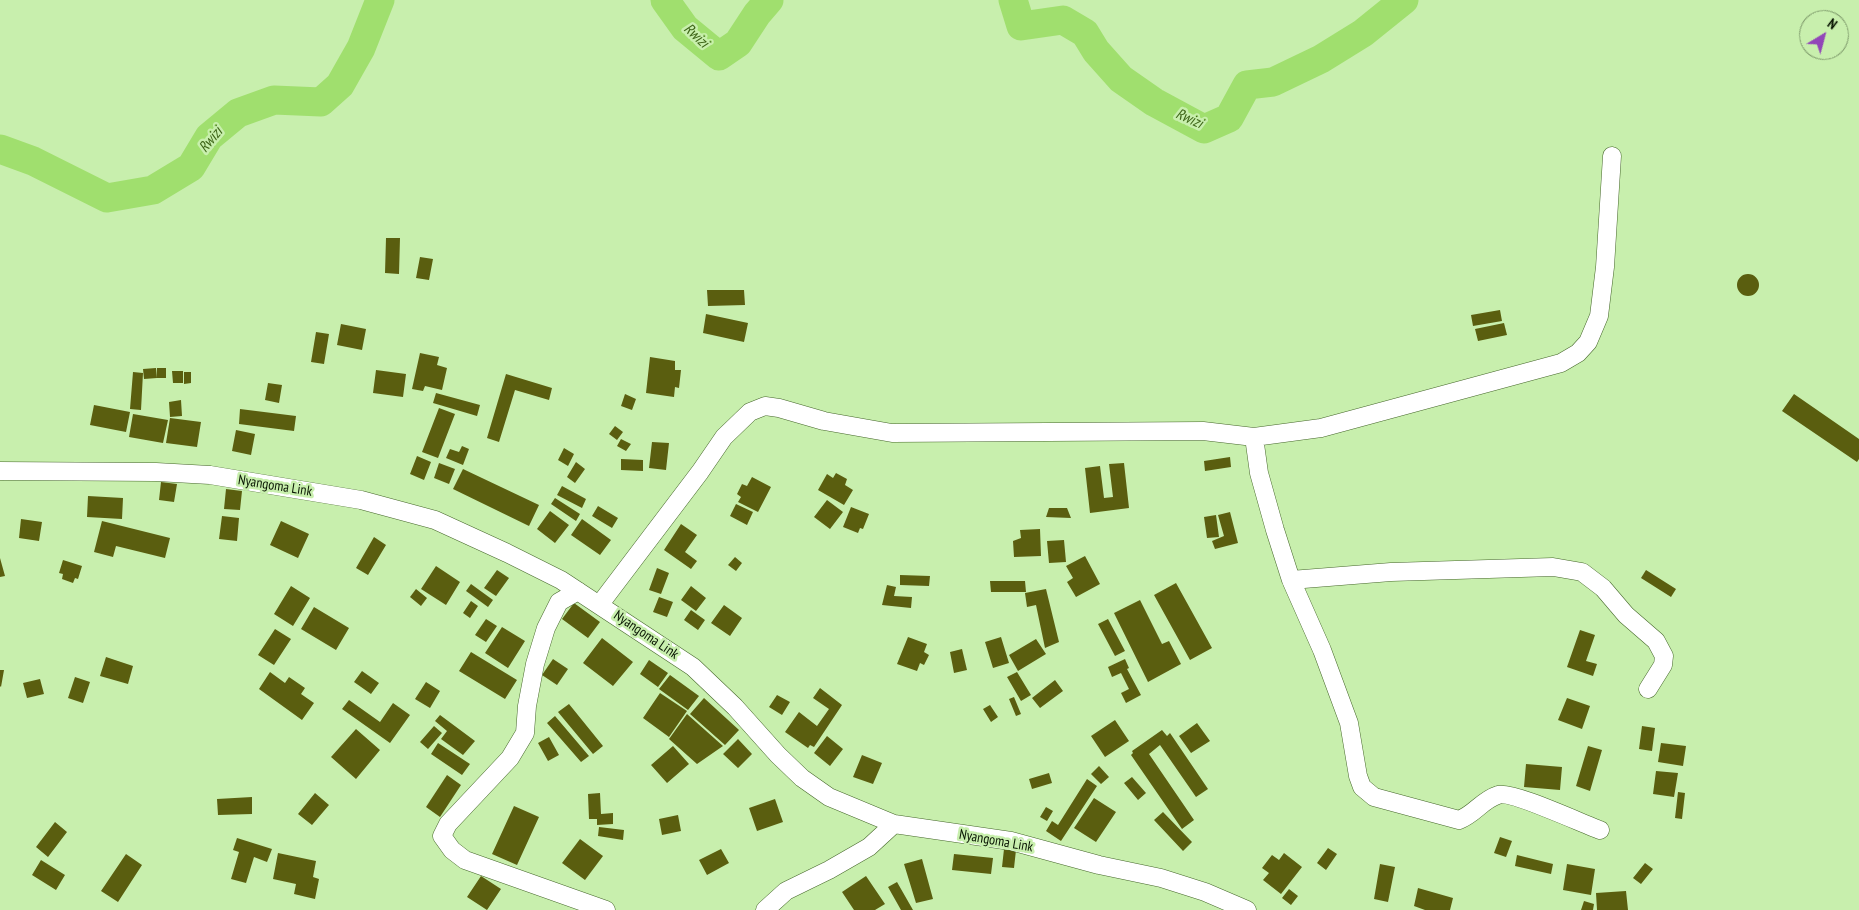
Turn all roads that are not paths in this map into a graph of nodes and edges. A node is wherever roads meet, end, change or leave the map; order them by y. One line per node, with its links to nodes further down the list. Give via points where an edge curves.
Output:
1 (1612, 156): 2 (street, via 1599,316 1588,342 1578,353 1560,362 1321,428)
2 (1254, 437): 4 (street, via 1259,473); 6 (street, via 1202,431 892,433 765,406 750,412 724,436)
3 (0, 471): 5 (street, Nyangoma Link, via 210,475 361,500 435,520 507,552)
4 (1291, 580): 7 (street, via 1391,572 1553,567 1582,572 1656,641 1664,656 1663,665); 9 (street, via 1349,723 1358,776 1367,792 1374,797 1459,820 1500,794 1517,797)
5 (578, 591): 6 (street, Nyangoma Link); 10 (street, via 560,602 546,628 535,664 525,734 510,758 448,824 442,836 465,860)
6 (600, 604): 8 (street, Nyangoma Link, via 693,667 802,778 829,797)
7 (1648, 689)
8 (894, 824): 11 (street, via 869,847 786,891); 12 (street, Nyangoma Link, via 1011,840 1099,865 1161,878)
9 (1600, 830)
10 (606, 910)
11 (765, 910)
12 (1247, 910)

